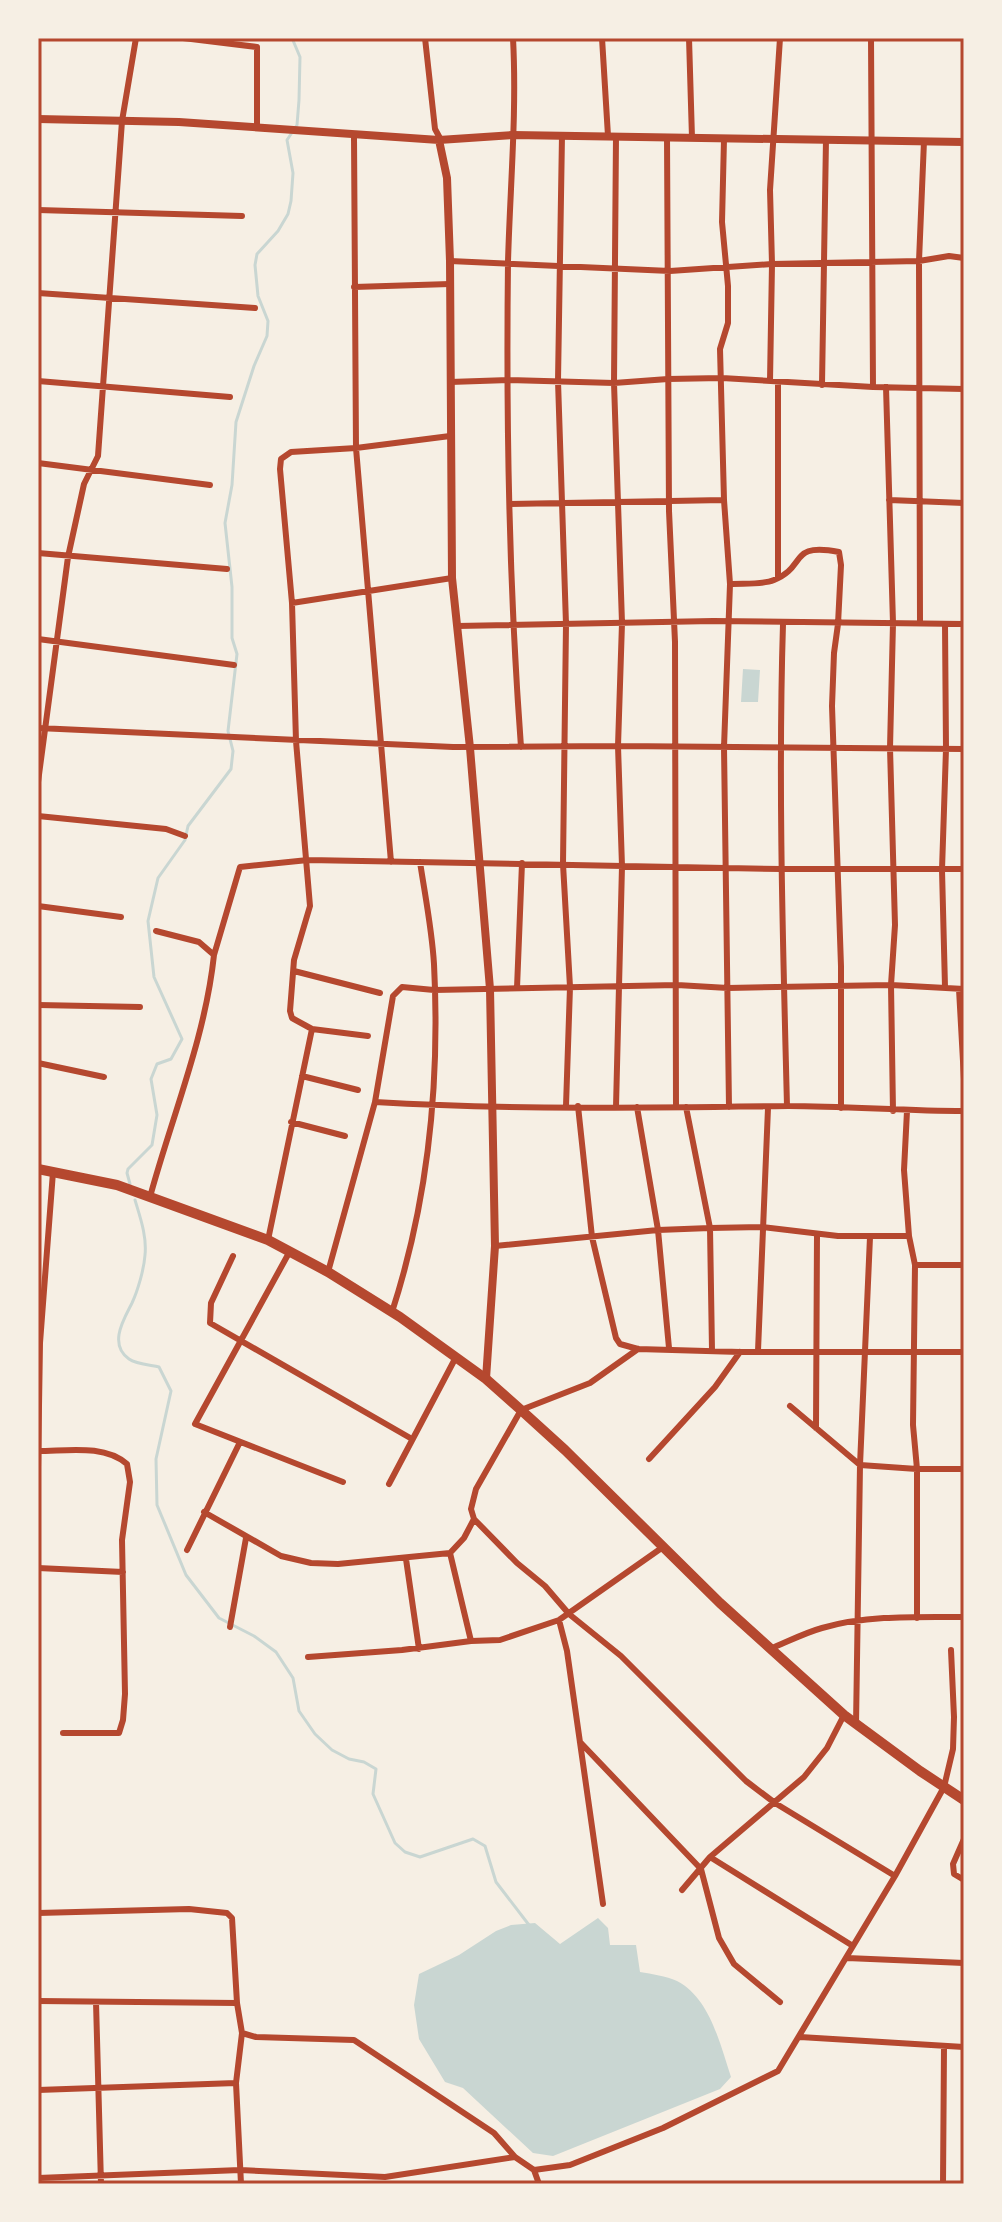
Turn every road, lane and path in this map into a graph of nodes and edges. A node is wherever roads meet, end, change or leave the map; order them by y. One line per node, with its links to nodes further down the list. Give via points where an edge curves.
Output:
1 (136, 38): 10 (street)
2 (183, 38): 11 (street, via 257,47)
3 (425, 38): 22 (street)
4 (513, 38): 12 (street)
5 (602, 38): 15 (street)
6 (689, 38): 17 (street)
7 (780, 38): 18 (street)
8 (871, 38): 21 (street)
9 (38, 119): 10 (main road)
10 (122, 121): 11 (main road); 26 (street)
11 (257, 128): 14 (main road)
12 (513, 135): 13 (main road); 22 (main road); 31 (street)
13 (562, 135): 15 (main road); 35 (street)
14 (354, 136): 22 (main road); 40 (street)
15 (612, 136): 16 (main road); 36 (street)
16 (667, 137): 17 (main road); 38 (street)
17 (692, 138): 19 (main road)
18 (775, 138): 19 (main road); 20 (main road); 33 (street)
19 (724, 139): 37 (street)
20 (826, 139): 21 (main road); 34 (street)
21 (872, 139): 23 (main road); 32 (street)
22 (440, 140): 29 (main road)
23 (924, 141): 24 (main road); 30 (street)
24 (964, 142)
25 (38, 210): 26 (street)
26 (115, 211): 27 (street); 42 (street)
27 (242, 216)
28 (964, 258): 30 (street)
29 (450, 261): 31 (street); 39 (main road)
30 (919, 261): 32 (street); 57 (street)
31 (508, 263): 35 (street); 46 (street)
32 (871, 263): 34 (street); 54 (street)
33 (772, 264): 34 (street); 37 (street); 49 (street)
34 (825, 265): 53 (street)
35 (561, 266): 36 (street); 48 (street)
36 (615, 268): 38 (street); 52 (street)
37 (726, 268): 38 (street); 44 (street)
38 (670, 271): 45 (street)
39 (450, 284): 40 (street); 50 (main road)
40 (354, 287): 61 (street)
41 (38, 293): 42 (street)
42 (108, 298): 43 (street); 56 (street)
43 (255, 308)
44 (722, 378): 45 (street); 49 (street); 65 (street)
45 (668, 379): 52 (street); 68 (street)
46 (509, 380): 48 (street); 50 (street); 70 (street)
47 (38, 381): 56 (street)
48 (558, 381): 52 (street); 72 (street)
49 (770, 381): 51 (street)
50 (450, 382): 60 (main road)
51 (778, 382): 53 (street); 77 (street)
52 (614, 383): 71 (street)
53 (822, 385): 54 (street)
54 (873, 387): 55 (street)
55 (886, 387): 57 (street); 66 (street)
56 (102, 388): 59 (street); 63 (street, via 98,456)
57 (919, 389): 58 (street); 67 (street)
58 (964, 389)
59 (230, 397)
60 (450, 436): 61 (street); 76 (main road)
61 (356, 448): 79 (street); 80 (street, via 291,452 281,459)
62 (38, 463): 63 (street)
63 (91, 470): 64 (street); 74 (street)
64 (210, 485)
65 (724, 500): 68 (street); 78 (street)
66 (889, 500): 67 (street); 86 (street)
67 (919, 502): 69 (street); 82 (street)
68 (669, 503): 71 (street); 85 (street)
69 (964, 503)
70 (510, 504): 72 (street); 83 (street)
71 (617, 504): 72 (street); 84 (street)
72 (563, 505): 87 (street)
73 (38, 553): 74 (street)
74 (68, 557): 75 (street); 94 (street)
75 (227, 569)
76 (452, 578): 79 (street); 92 (main road)
77 (778, 578): 78 (street); 89 (street, via 813,548 839,552)
78 (730, 584): 81 (street)
79 (367, 591): 80 (street); 99 (street)
80 (292, 603): 98 (street)
81 (729, 622): 85 (street); 88 (street); 104 (street)
82 (920, 622): 86 (street); 90 (street)
83 (512, 623): 87 (street); 92 (street); 102 (street)
84 (622, 623): 85 (street); 87 (street); 101 (street)
85 (675, 623): 103 (street)
86 (893, 623): 89 (street); 108 (street)
87 (566, 624): 100 (street)
88 (783, 624): 89 (street); 105 (street)
89 (838, 624): 107 (street, via 832,706)
90 (945, 624): 91 (street); 109 (street)
91 (964, 624)
92 (457, 626): 106 (main road)
93 (38, 639): 94 (street)
94 (58, 642): 95 (street); 97 (street)
95 (234, 665)
96 (38, 728): 97 (street)
97 (46, 729): 98 (street); 111 (street)
98 (296, 741): 99 (street); 114 (street)
99 (381, 745): 106 (street); 115 (street)
100 (564, 746): 101 (street); 102 (street); 119 (street)
101 (618, 746): 103 (street); 120 (street)
102 (521, 747): 106 (street)
103 (676, 747): 104 (street); 121 (street)
104 (724, 747): 105 (street); 122 (street)
105 (780, 747): 107 (street); 125 (street)
106 (470, 748): 117 (main road)
107 (836, 748): 108 (street); 123 (street)
108 (890, 748): 109 (street); 124 (street)
109 (946, 749): 110 (street); 127 (street)
110 (964, 749)
111 (38, 782)
112 (38, 816): 113 (street, via 166,829)
113 (185, 836)
114 (308, 860): 115 (street); 131 (street, via 240,867); 132 (street, via 310,906)
115 (391, 862): 116 (street)
116 (420, 862): 117 (street); 144 (street)
117 (480, 863): 118 (street); 142 (main road)
118 (522, 863): 119 (street); 139 (street)
119 (563, 864): 120 (street); 136 (street)
120 (622, 866): 121 (street); 135 (street)
121 (675, 866): 122 (street); 133 (street)
122 (725, 867): 125 (street); 140 (street)
123 (837, 868): 124 (street); 125 (street); 137 (street)
124 (893, 868): 127 (street); 134 (street)
125 (781, 869): 141 (street)
126 (964, 869): 127 (street)
127 (942, 870): 138 (street)
128 (38, 906): 129 (street)
129 (121, 917)
130 (156, 931): 131 (street, via 199,942)
131 (214, 955): 175 (street, via 201,1034)
132 (294, 971): 145 (street); 148 (street, via 292,1018)
133 (677, 985): 135 (street); 140 (street); 162 (street)
134 (891, 985): 137 (street); 138 (street); 168 (street)
135 (620, 986): 136 (street); 160 (street)
136 (570, 987): 139 (street); 157 (street)
137 (840, 987): 141 (street); 167 (street)
138 (945, 987): 143 (street)
139 (517, 988): 142 (street)
140 (728, 988): 141 (street); 164 (street)
141 (784, 988): 159 (street)
142 (490, 989): 144 (street); 165 (main road)
143 (962, 989): 153 (street)
144 (434, 990): 155 (street, via 402,987 393,996); 156 (street)
145 (380, 993)
146 (38, 1005): 147 (street)
147 (140, 1007)
148 (312, 1029): 149 (street); 151 (street)
149 (368, 1036)
150 (38, 1063): 152 (street)
151 (302, 1076): 154 (street); 171 (street)
152 (104, 1077)
153 (964, 1079)
154 (358, 1090)
155 (375, 1102): 156 (street); 190 (street)
156 (431, 1105): 165 (street); 192 (street, via 418,1217)
157 (566, 1106): 158 (street); 165 (street)
158 (578, 1106): 160 (street); 181 (street)
159 (787, 1106): 166 (street); 167 (street)
160 (616, 1107): 161 (street)
161 (637, 1107): 162 (street); 178 (street)
162 (676, 1107): 163 (street)
163 (686, 1107): 164 (street); 177 (street)
164 (729, 1107): 166 (street)
165 (492, 1108): 184 (main road)
166 (768, 1108): 176 (street)
167 (841, 1108): 168 (street)
168 (893, 1111): 169 (street)
169 (907, 1111): 170 (street); 180 (street, via 904,1184)
170 (964, 1111)
171 (291, 1122): 172 (street); 183 (street)
172 (345, 1136)
173 (38, 1169): 174 (highway)
174 (53, 1172): 175 (highway); 194 (street)
175 (150, 1197): 183 (highway)
176 (762, 1227): 177 (street); 179 (street); 198 (street)
177 (710, 1228): 178 (street); 197 (street)
178 (658, 1230): 181 (street); 195 (street)
179 (817, 1234): 182 (street); 202 (street)
180 (909, 1236): 182 (street); 188 (street)
181 (592, 1237): 184 (street); 196 (street, via 616,1338)
182 (870, 1237): 203 (street)
183 (268, 1240): 185 (highway)
184 (495, 1246): 205 (main road)
185 (290, 1251): 190 (highway); 193 (street)
186 (964, 1253): 189 (street)
187 (233, 1256): 193 (street, via 209,1315 210,1323)
188 (915, 1265): 189 (street); 200 (street)
189 (963, 1265): 191 (street)
190 (328, 1272): 192 (highway)
191 (964, 1283)
192 (392, 1312): 204 (highway)
193 (240, 1341): 209 (street); 210 (street, via 195,1424)
194 (39, 1343): 211 (street)
195 (669, 1348): 196 (street); 197 (street)
196 (638, 1349): 207 (street, via 590,1383)
197 (712, 1350): 199 (street)
198 (758, 1351): 199 (street); 202 (street)
199 (740, 1352): 212 (street)
200 (915, 1352): 201 (street); 203 (street); 215 (street)
201 (964, 1352)
202 (815, 1353): 203 (street); 208 (street)
203 (865, 1353): 213 (street)
204 (456, 1357): 205 (highway); 209 (street)
205 (486, 1379): 207 (highway)
206 (790, 1406): 208 (street)
207 (521, 1410): 220 (street, via 476,1489); 222 (highway)
208 (816, 1428): 213 (street)
209 (412, 1439): 218 (street)
210 (240, 1442): 217 (street); 219 (street)
211 (38, 1451): 214 (street); 227 (street, via 100,1451 127,1464)
212 (649, 1459)
213 (860, 1465): 215 (street); 232 (street)
214 (38, 1468)
215 (917, 1469): 216 (street); 230 (street)
216 (964, 1469)
217 (343, 1482)
218 (389, 1484)
219 (204, 1512): 221 (street); 223 (street)
220 (474, 1519): 224 (street); 228 (street)
221 (246, 1538): 225 (street, via 281,1556 311,1563); 233 (street)
222 (663, 1547): 228 (street); 236 (highway)
223 (187, 1550)
224 (450, 1553): 225 (street); 234 (street)
225 (406, 1559): 235 (street)
226 (38, 1568): 227 (street)
227 (123, 1572): 241 (street, via 125,1694 119,1733)
228 (569, 1614): 231 (street); 245 (street, via 621,1656 746,1781)
229 (964, 1617): 230 (street)
230 (917, 1618): 232 (street)
231 (559, 1620): 234 (street, via 500,1640); 242 (street)
232 (859, 1621): 236 (street, via 821,1628); 240 (street)
233 (230, 1627)
234 (471, 1641): 235 (street)
235 (419, 1649): 238 (street)
236 (770, 1649): 239 (highway)
237 (951, 1650): 243 (street, via 953,1749)
238 (308, 1657)
239 (844, 1715): 240 (highway); 245 (street, via 827,1748)
240 (856, 1725): 243 (highway)
241 (63, 1733)
242 (580, 1742): 248 (street); 252 (street)
243 (944, 1787): 244 (highway); 249 (street)
244 (964, 1800)
245 (775, 1803): 247 (street); 249 (street)
246 (964, 1839): 250 (street, via 953,1864 954,1874)
247 (710, 1857): 248 (street); 254 (street)
248 (701, 1869): 251 (street); 259 (street, via 719,1938 734,1964)
249 (895, 1876): 254 (street)
250 (964, 1880)
251 (682, 1890)
252 (603, 1904)
253 (38, 1913): 260 (street, via 227,1913 232,1918)
254 (853, 1946): 255 (street)
255 (847, 1958): 256 (street); 262 (street)
256 (964, 1963)
257 (38, 2001): 258 (street)
258 (96, 2002): 260 (street); 266 (street)
259 (780, 2002)
260 (237, 2003): 261 (street)
261 (242, 2033): 265 (street); 268 (street, via 354,2040 494,2133)
262 (800, 2037): 263 (street); 270 (street, via 778,2071 663,2128 570,2165)
263 (944, 2047): 264 (street); 277 (street)
264 (964, 2047)
265 (236, 2083): 266 (street); 269 (street)
266 (99, 2089): 267 (street); 271 (street)
267 (38, 2090)
268 (515, 2157): 270 (street); 273 (street)
269 (240, 2170): 271 (street); 273 (street); 275 (street)
270 (534, 2170): 276 (street)
271 (101, 2175): 272 (street); 274 (street)
272 (38, 2178)
273 (385, 2181)
274 (101, 2184)
275 (241, 2184)
276 (539, 2184)
277 (943, 2184)

